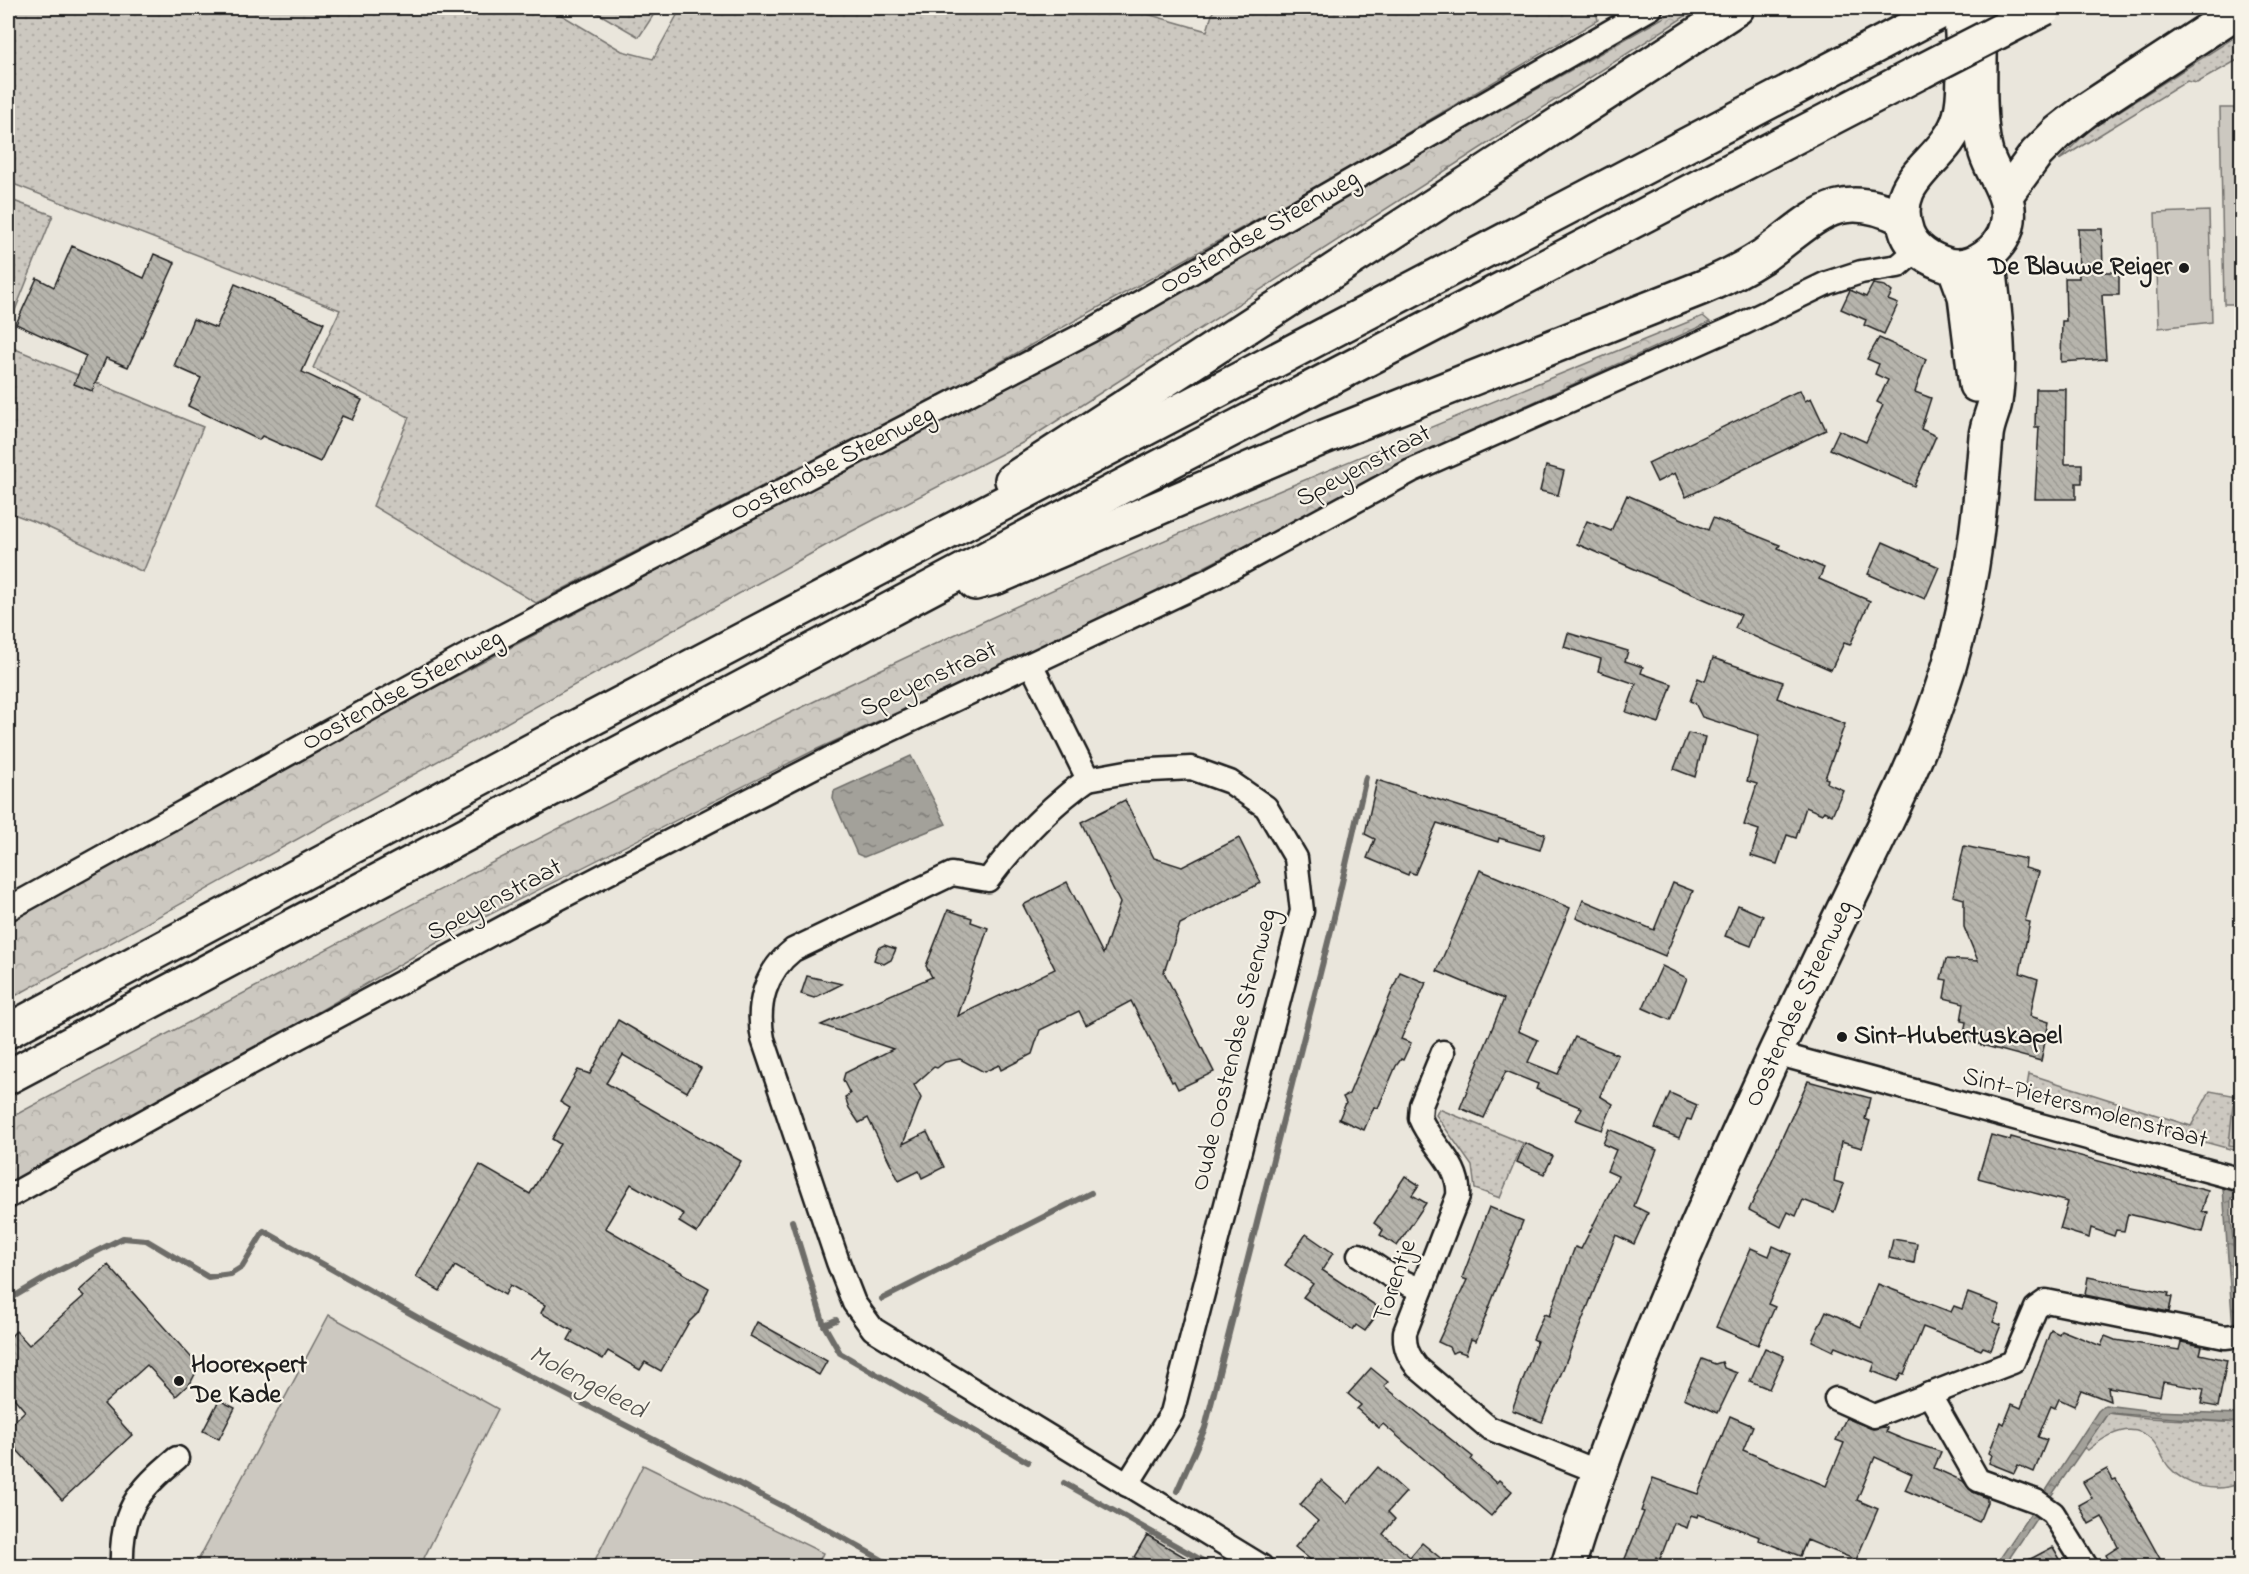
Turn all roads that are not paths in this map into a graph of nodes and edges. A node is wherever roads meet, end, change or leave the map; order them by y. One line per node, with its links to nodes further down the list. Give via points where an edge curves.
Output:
1 (1737, 8): 14 (main road, via 1015,477)
2 (1948, 8): 14 (main road)
3 (1961, 8): 9 (main road, via 1963,100 1954,133 1910,183)
4 (1981, 8): 8 (main road, via 1986,152)
5 (2045, 8): 15 (main road, bridge)
6 (2241, 8): 8 (main road, via 2075,118 2036,154)
7 (1643, 13): 18 (street, Oostendse Steenweg, via 1090,331 487,644)
8 (2006, 195): 10 (main road, via 2007,227)
9 (1902, 218): 11 (main road, via 1908,236); 15 (main road, via 1877,206 1836,207 1816,216 1734,274 1701,288 1324,436 997,577)
10 (1988, 255): 12 (main road); 13 (main road, Oostendse Steenweg, via 1995,333 1995,402)
11 (1908, 257): 12 (main road); 16 (street, Speyenstraat, via 1827,283 1411,471 1213,578)
12 (1954, 266): 13 (main road, Oostendse Steenweg, via 1965,296 1978,403)
13 (1986, 431): 21 (main road, Oostendse Steenweg, via 1979,527 1969,593 1939,698 1894,809)
14 (982, 515): 19 (main road)
15 (909, 599): 22 (main road)
16 (1031, 664): 17 (street); 24 (street, Speyenstraat, via 829,759 523,917)
17 (1088, 779): 32 (street, Oude Oostendse Steenweg, via 1131,771 1191,768 1230,782 1266,807 1296,858 1302,911 1172,1413); 32 (street, Oude Oostendse Steenweg, via 1066,794 1019,839 988,880 952,874 793,950 774,968 767,982 760,1023 838,1262 854,1303 873,1329)
18 (8, 909)
19 (8, 1031)
20 (1443, 1052): 26 (street, Torentje, via 1421,1105 1420,1118 1454,1170 1458,1196)
21 (1775, 1053): 23 (street, Sint-Pietersmolenstraat); 31 (main road, Oostendse Steenweg, via 1656,1317)
22 (8, 1077)
23 (2241, 1180)
24 (8, 1197)
25 (1359, 1255): 26 (street)
26 (1420, 1290): 31 (street, Torentje, via 1404,1344 1417,1367 1489,1428)
27 (2241, 1335): 28 (street, via 2225,1337 2046,1301 2036,1308 2013,1362)
28 (1929, 1394): 29 (street, via 1874,1416); 36 (street, via 1978,1480 2036,1501 2053,1513)
29 (1836, 1399)
30 (177, 1458): 33 (street, via 148,1483 130,1507)
31 (1599, 1472): 35 (main road, Oostendse Steenweg)
32 (1127, 1485): 34 (street, Oude Oostendse Steenweg)
33 (122, 1566)
34 (1261, 1566)
35 (1568, 1566)
36 (2086, 1566)

